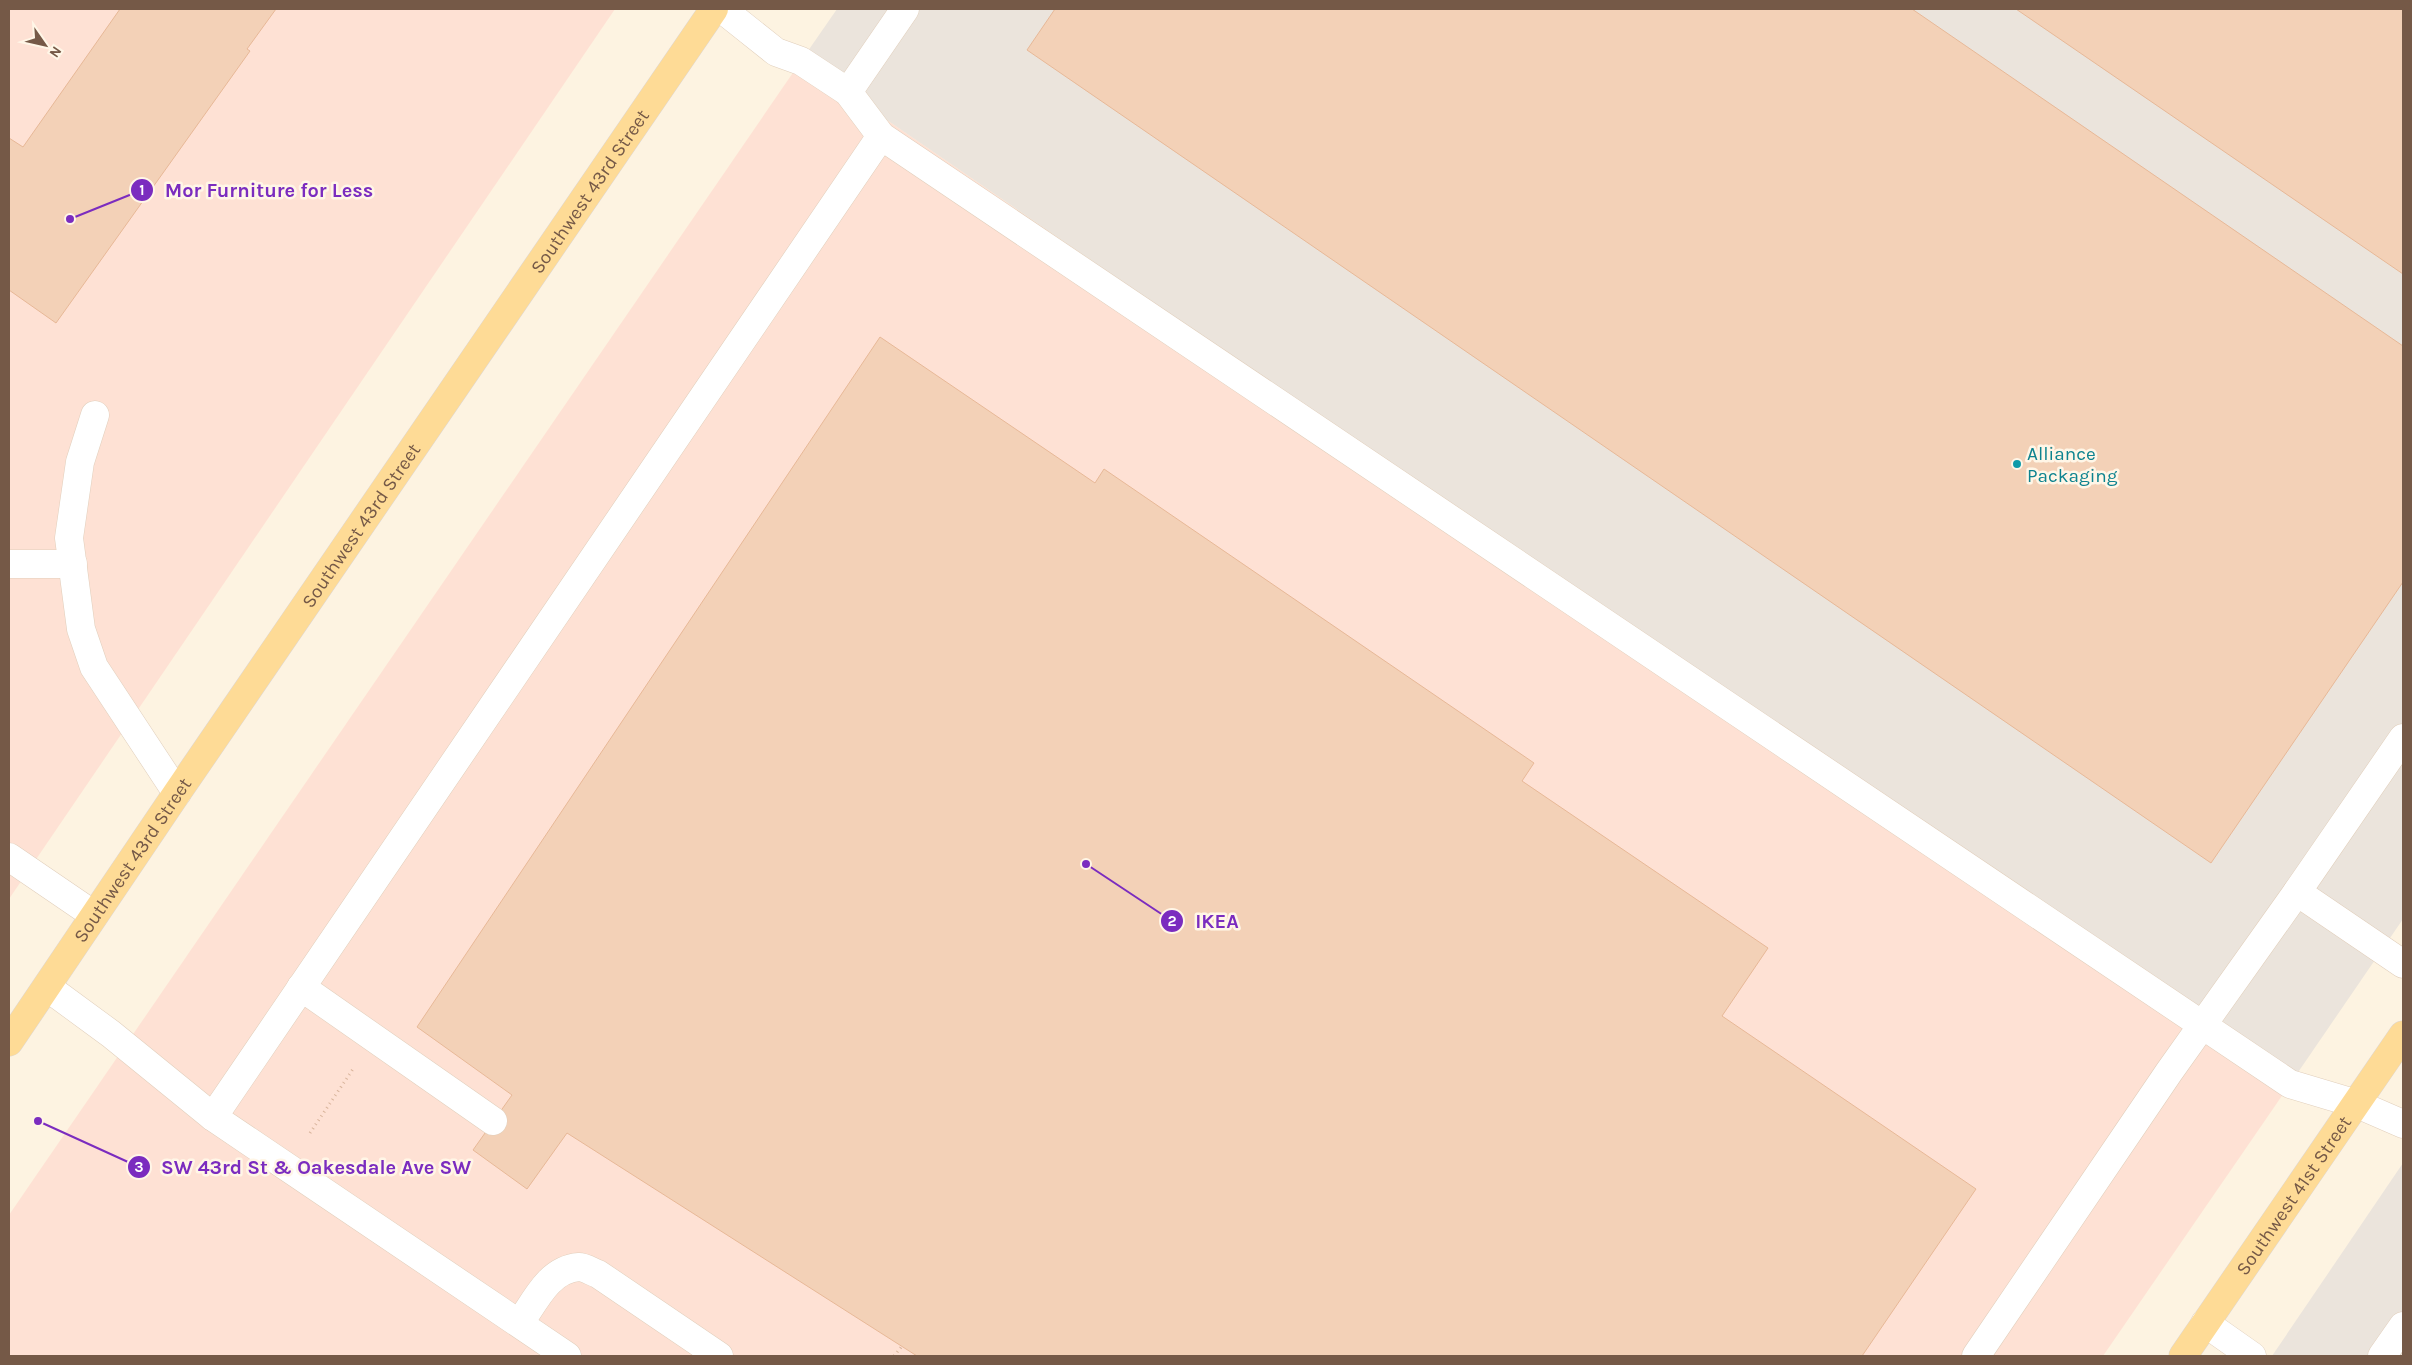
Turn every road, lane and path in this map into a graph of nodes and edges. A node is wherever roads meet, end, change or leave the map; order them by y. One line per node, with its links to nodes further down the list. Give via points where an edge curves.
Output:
1 (714, 9): 10 (main road, Southwest 43rd Street)
2 (722, 9): 4 (lane, via 776,52 802,61)
3 (905, 9): 4 (lane)
4 (848, 92): 5 (lane)
5 (881, 136): 16 (lane); 17 (lane, via 1930,844)
6 (95, 414): 8 (lane, via 80,462 69,538)
7 (9, 564): 8 (lane)
8 (73, 564): 10 (lane, via 81,629 94,666)
9 (2403, 738): 12 (lane)
10 (177, 792): 13 (main road, Southwest 43rd Street)
11 (9, 857): 13 (lane)
12 (2297, 892): 14 (lane); 17 (lane)
13 (94, 915): 15 (main road, Southwest 43rd Street)
14 (2403, 964)
15 (47, 987): 19 (main road, Southwest 43rd Street); 21 (lane)
16 (301, 987): 21 (lane); 22 (lane)
17 (2203, 1024): 20 (lane, via 2290,1084); 31 (lane)
18 (2403, 1035): 20 (main road, Southwest 41st Street)
19 (9, 1042)
20 (2357, 1104): 23 (lane); 25 (main road, Southwest 41st Street)
21 (213, 1117): 24 (lane)
22 (493, 1121)
23 (2403, 1124)
24 (520, 1323): 28 (lane); 29 (lane, via 548,1281 581,1266 598,1274)
25 (2205, 1323): 32 (main road, Southwest 41st Street); 33 (lane)
26 (2403, 1326): 34 (lane)
27 (902, 1346): 30 (path)
28 (567, 1356)
29 (719, 1356)
30 (894, 1356)
31 (1976, 1356)
32 (2183, 1356)
33 (2252, 1356)
34 (2382, 1356)

